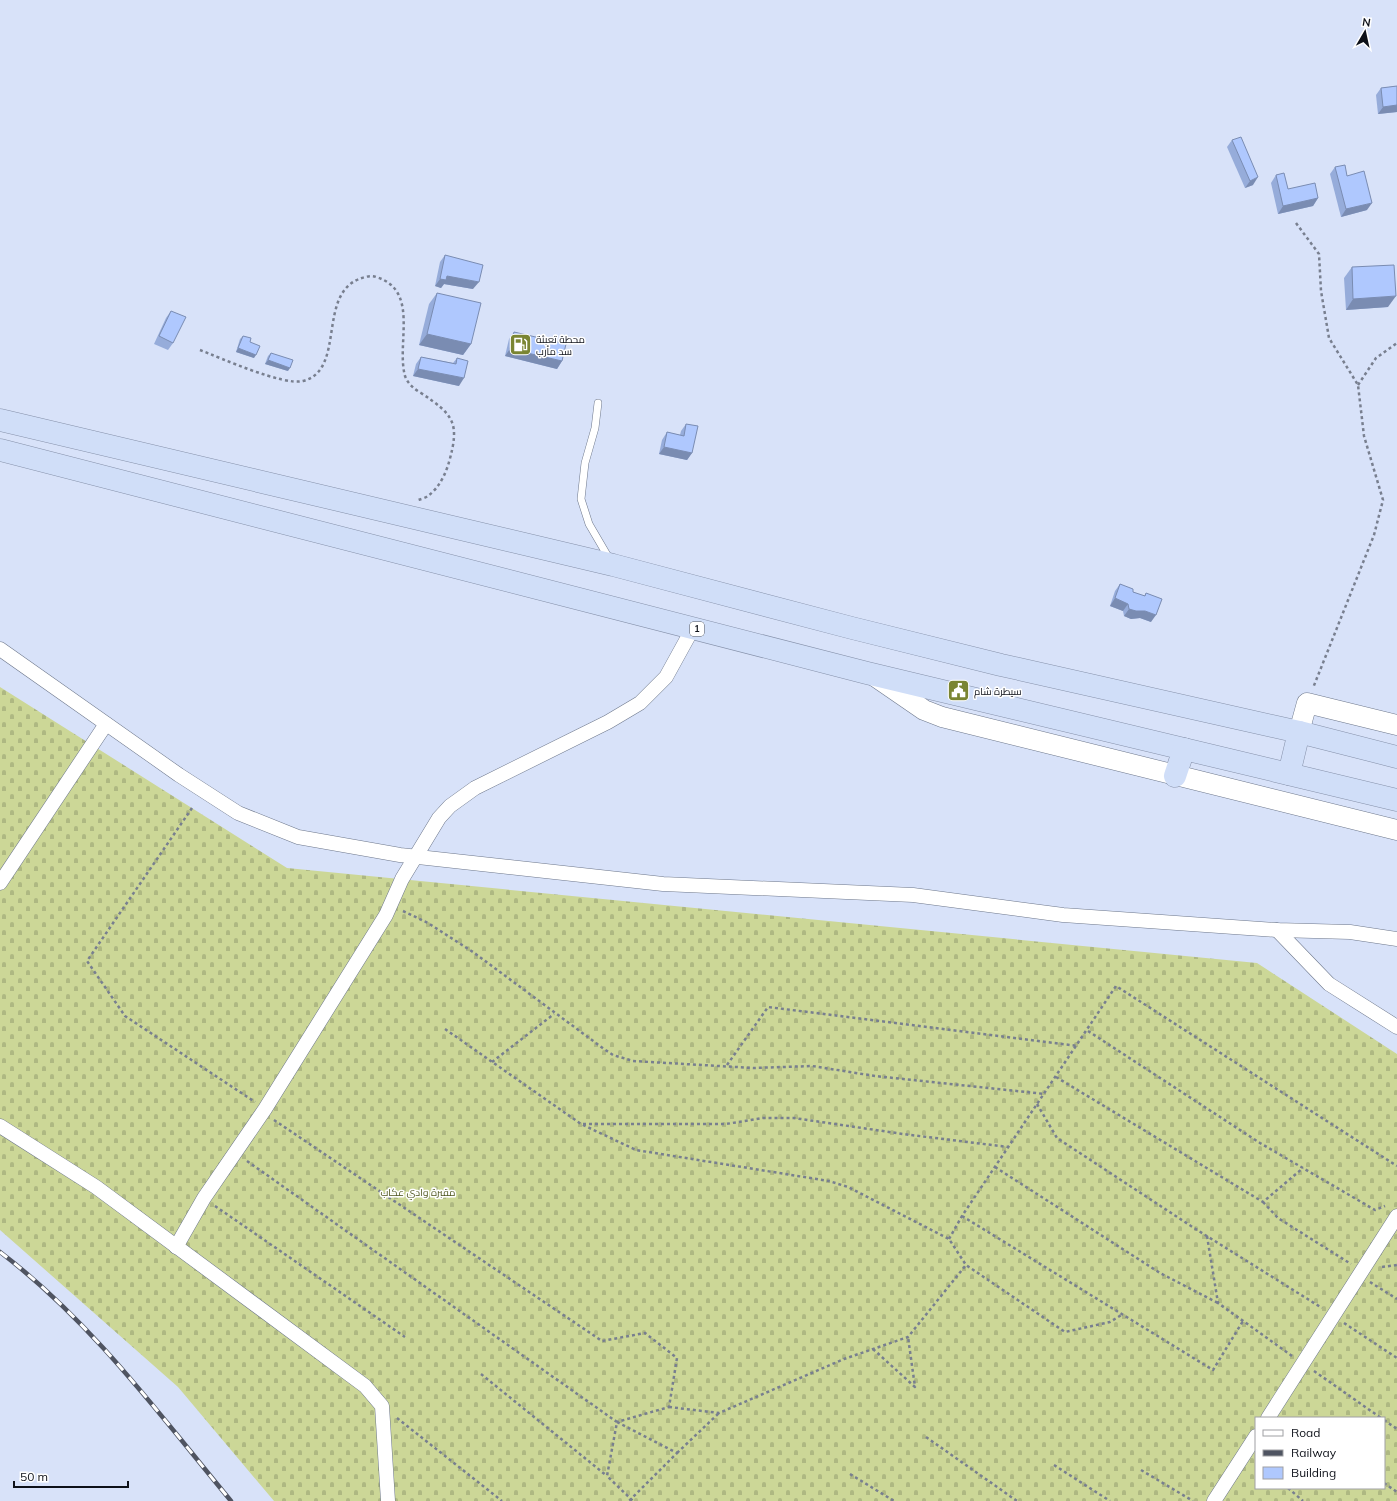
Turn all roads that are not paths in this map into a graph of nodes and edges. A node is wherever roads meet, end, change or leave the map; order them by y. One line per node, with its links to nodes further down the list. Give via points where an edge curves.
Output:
1 (598, 403): 4 (lane, via 595,428 585,463 581,499 589,524)
2 (0, 420): 4 (highway)
3 (0, 450): 5 (highway, 1)
4 (613, 566): 10 (highway, via 986,661)
5 (693, 628): 7 (highway, 1); 17 (street, via 666,676 640,703 462,797 439,818)
6 (0, 649): 8 (street)
7 (867, 673): 11 (highway, 1); 14 (main road, via 890,685 924,710 942,717)
8 (106, 724): 17 (street, via 238,813 298,837); 18 (street)
9 (1397, 725): 10 (main road, via 1307,703)
10 (1299, 732): 12 (highway); 13 (highway)
11 (1184, 749): 13 (highway, 1); 14 (highway)
12 (1397, 757)
13 (1289, 774): 15 (highway, 1)
14 (1176, 776): 16 (main road)
15 (1397, 800)
16 (1397, 830)
17 (416, 856): 19 (street, via 663,884 913,895 1063,915); 24 (street, via 391,906 263,1110 204,1198)
18 (0, 883)
19 (1277, 930): 20 (street, via 1350,932); 21 (street, via 1329,984)
20 (1397, 939)
21 (1397, 1027)
22 (0, 1126): 24 (street, via 96,1187)
23 (1393, 1210): 25 (street, via 1361,1273)
24 (176, 1247): 27 (street, via 365,1386 382,1406)
25 (1269, 1417)
26 (1255, 1438): 28 (street)
27 (388, 1501)
28 (1214, 1501)

